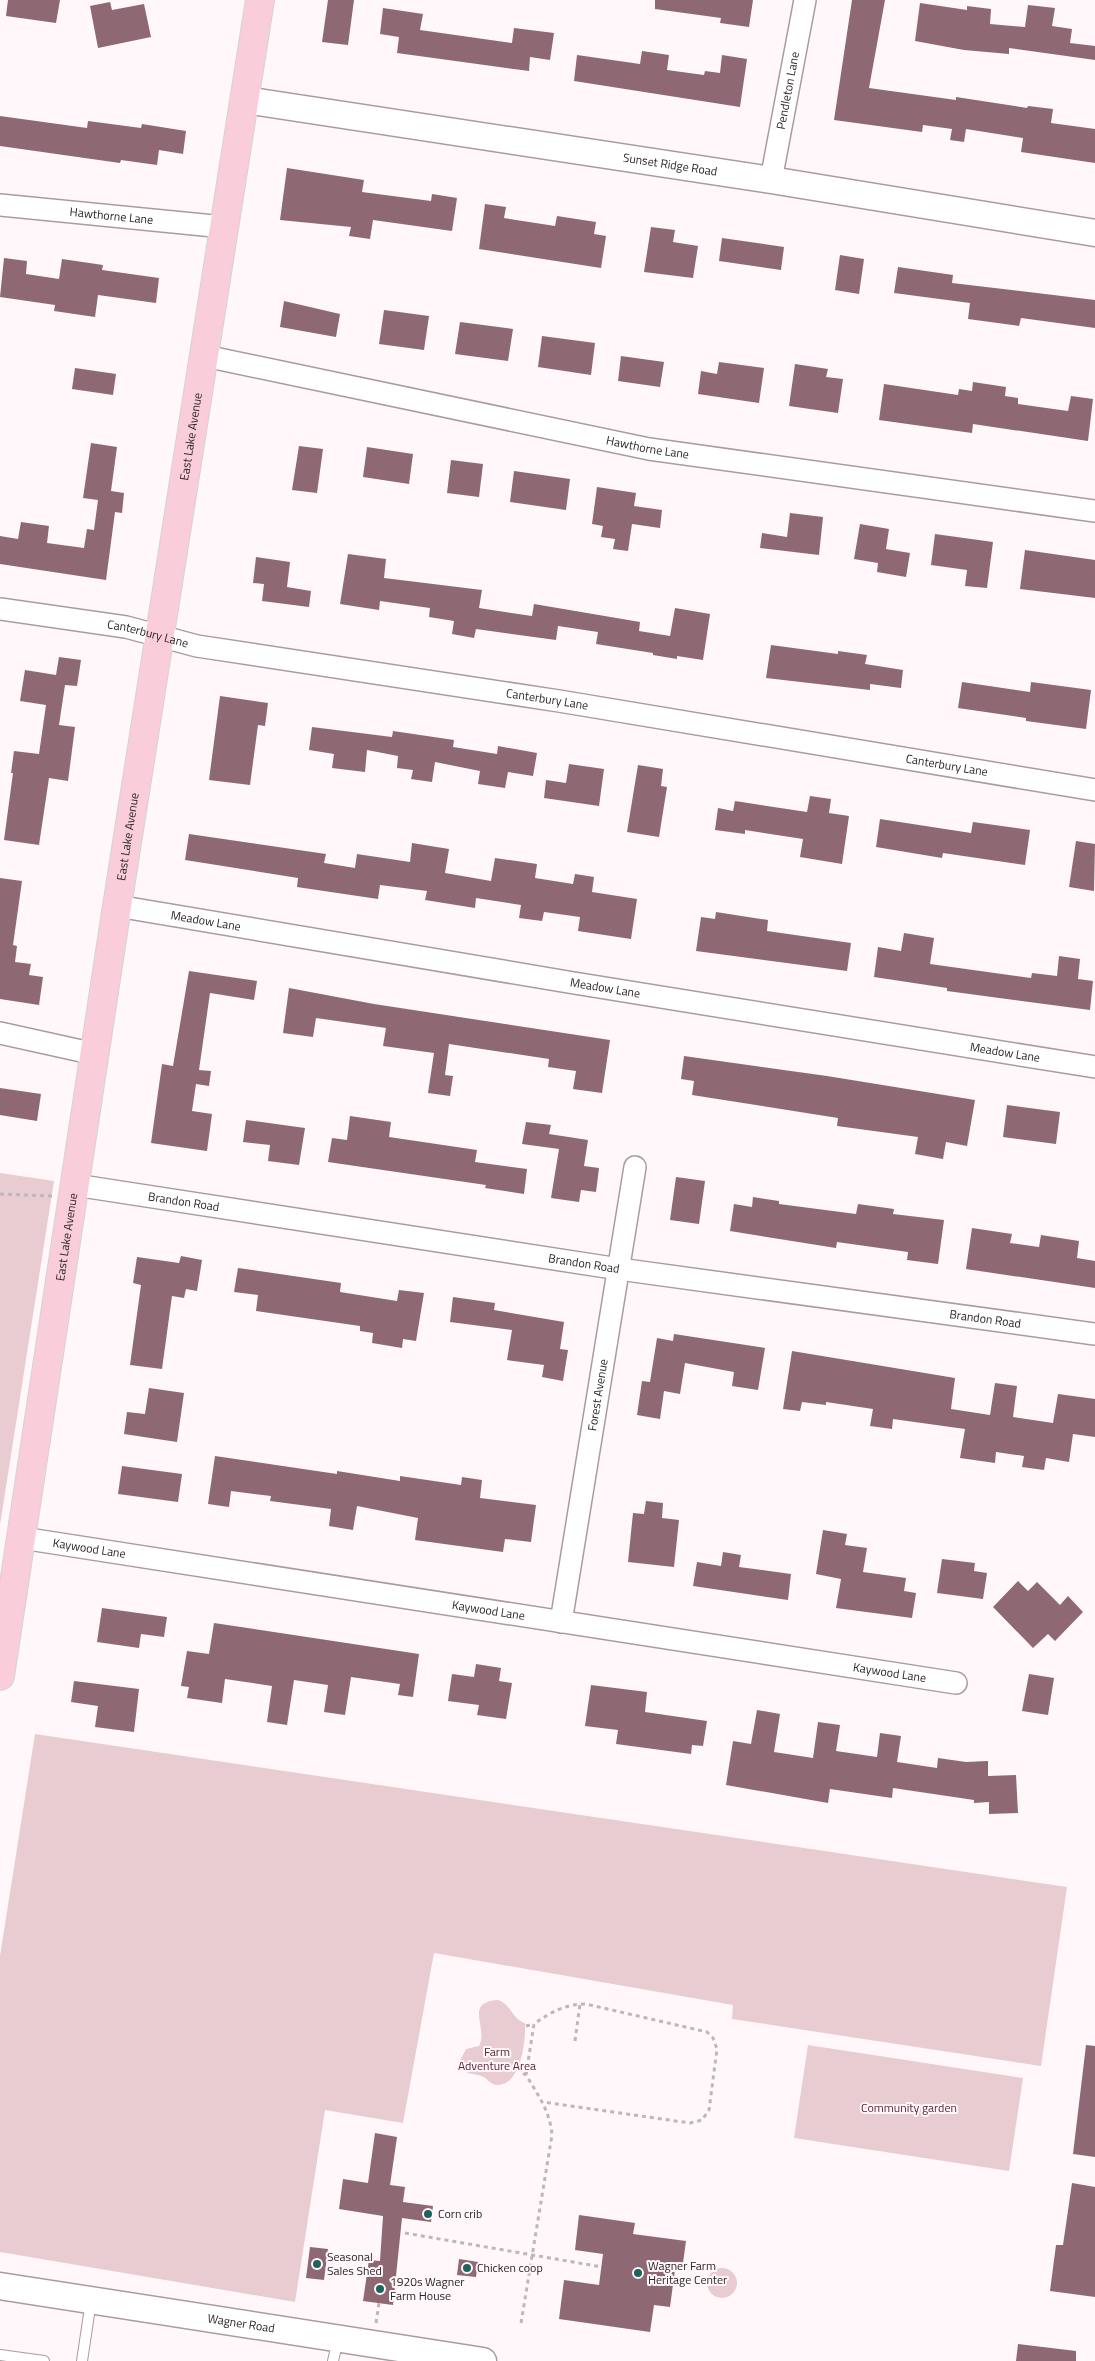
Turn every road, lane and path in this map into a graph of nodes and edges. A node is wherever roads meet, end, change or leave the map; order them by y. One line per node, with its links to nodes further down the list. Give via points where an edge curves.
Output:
1 (260, 0): 3 (main road, East Lake Avenue)
2 (804, 0): 4 (street, Pendleton Lane)
3 (245, 100): 4 (street, Sunset Ridge Road); 6 (main road, East Lake Avenue)
4 (771, 180): 7 (street, Sunset Ridge Road)
5 (0, 204): 6 (street, Hawthorne Lane)
6 (224, 228): 8 (main road, East Lake Avenue)
7 (1095, 232)
8 (205, 356): 9 (street, Hawthorne Lane, via 649,449); 11 (main road, East Lake Avenue)
9 (1095, 511)
10 (0, 609): 11 (street, Canterbury Lane, via 126,627)
11 (160, 637): 12 (street, Canterbury Lane, via 197,646 559,701); 13 (main road, East Lake Avenue)
12 (1095, 790)
13 (116, 906): 15 (main road, East Lake Avenue); 16 (street, Meadow Lane)
14 (0, 1033): 15 (street)
15 (94, 1054): 18 (main road, East Lake Avenue)
16 (1095, 1066)
17 (635, 1168): 20 (street, Forest Avenue)
18 (74, 1191): 19 (path); 20 (street, Brandon Road); 22 (main road, East Lake Avenue)
19 (0, 1194)
20 (619, 1269): 21 (street, Brandon Road); 23 (street, Forest Avenue)
21 (1095, 1334)
22 (22, 1538): 23 (street, Kaywood Lane); 24 (main road, East Lake Avenue)
23 (561, 1622): 25 (street, Kaywood Lane)
24 (0, 1676)
25 (956, 1683)
26 (580, 2004): 27 (path, via 553,2011); 29 (path); 32 (path, via 707,2032 717,2049 709,2110 702,2120 690,2123)
27 (534, 2024): 28 (path); 31 (path)
28 (526, 2026)
29 (575, 2041)
30 (518, 2068): 31 (path)
31 (526, 2075): 32 (path)
32 (543, 2102): 34 (path, via 552,2135)
33 (405, 2233): 34 (path)
34 (532, 2255): 35 (path); 39 (path)
35 (602, 2267)
36 (0, 2286): 37 (street, Wagner Road)
37 (91, 2300): 42 (street, Wagner Road); 44 (lane)
38 (379, 2304): 40 (path)
39 (521, 2323)
40 (376, 2326)
41 (0, 2355): 43 (lane)
42 (335, 2355): 45 (street, Wagner Road)
43 (44, 2361)
44 (82, 2361)
45 (483, 2361)

